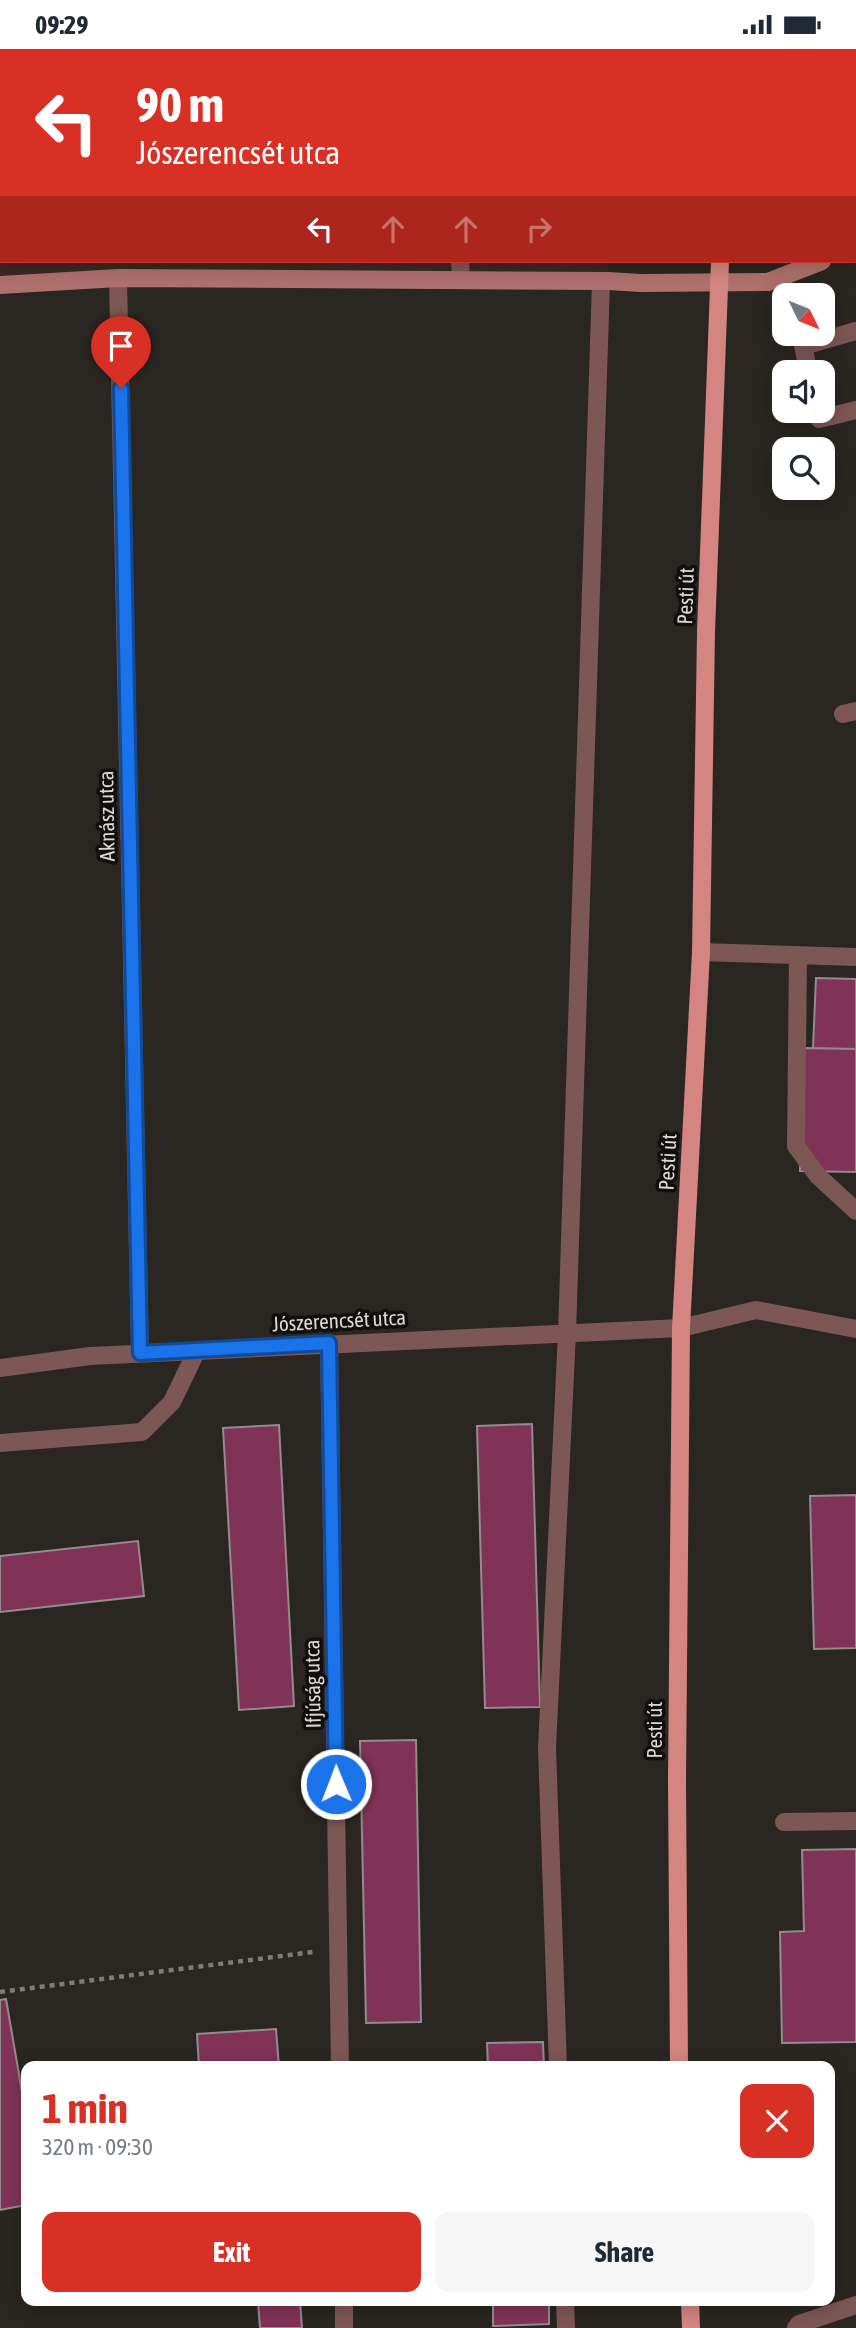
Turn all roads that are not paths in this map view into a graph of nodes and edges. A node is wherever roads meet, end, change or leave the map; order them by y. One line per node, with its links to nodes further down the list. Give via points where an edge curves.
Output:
1 (460, 263): 5 (street)
2 (720, 263): 7 (main road, Pesti út)
3 (817, 263): 7 (street, via 768,282)
4 (118, 278): 5 (street); 8 (street); 22 (street, Aknász utca)
5 (461, 280): 6 (street)
6 (601, 282): 7 (street); 19 (street)
7 (719, 282): 13 (main road, Pesti út, via 706,632)
8 (0, 285)
9 (856, 331): 10 (street, via 803,346)
10 (806, 360)
11 (856, 410): 12 (street)
12 (835, 415)
13 (701, 952): 14 (street); 17 (main road, Pesti út)
14 (797, 955): 15 (street); 16 (street, via 796,1146 818,1176)
15 (856, 957)
16 (856, 1211)
17 (681, 1328): 18 (street, Jószerencsét utca, via 756,1310); 19 (street, Jószerencsét utca); 29 (main road, Pesti út)
18 (856, 1329)
19 (566, 1333): 20 (street, Jószerencsét utca); 28 (street, via 547,1748)
20 (329, 1343): 21 (street, Jószerencsét utca); 27 (street, Ifjúság utca)
21 (197, 1350): 22 (street, Jószerencsét utca); 24 (street, via 172,1402 142,1431)
22 (140, 1353): 23 (street, Jószerencsét utca)
23 (0, 1368)
24 (0, 1443)
25 (856, 1821): 26 (street)
26 (784, 1822)
27 (340, 2061)
28 (558, 2061)
29 (679, 2061)
30 (856, 2305): 37 (street)
31 (344, 2306): 34 (street)
32 (565, 2306): 35 (street)
33 (690, 2306): 36 (main road)
34 (344, 2328)
35 (566, 2328)
36 (691, 2328)
37 (796, 2328)

